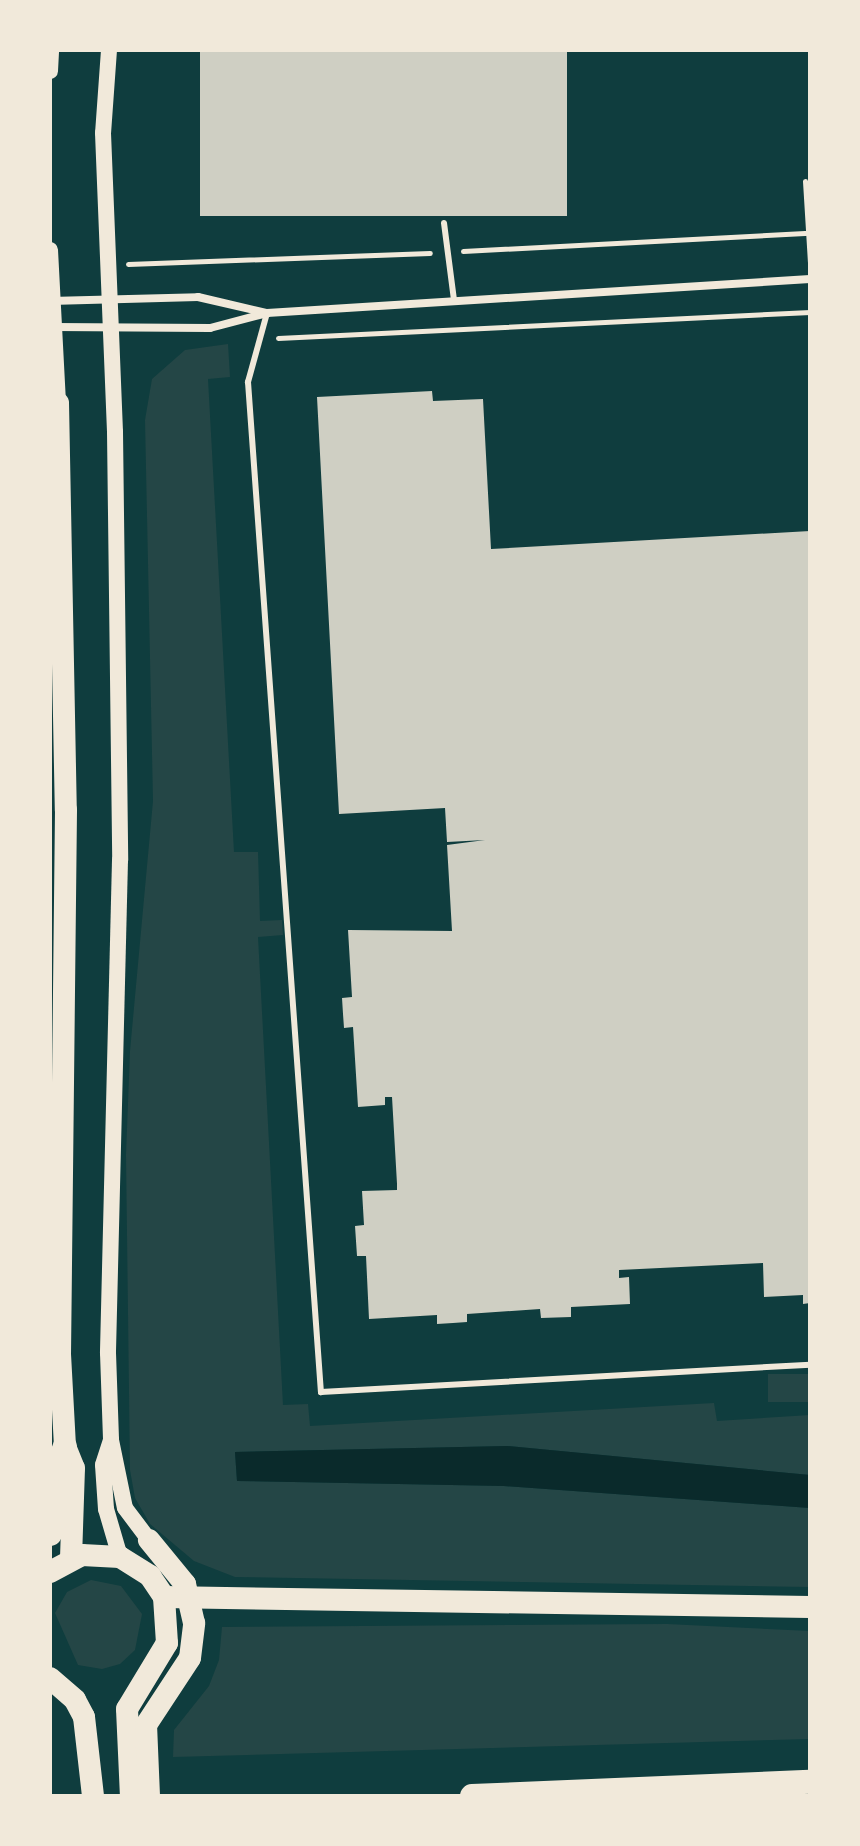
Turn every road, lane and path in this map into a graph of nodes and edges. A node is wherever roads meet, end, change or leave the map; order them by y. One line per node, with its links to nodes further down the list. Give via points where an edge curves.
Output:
1 (51, 50): 3 (main road)
2 (109, 50): 10 (main road, via 103,133)
3 (50, 71)
4 (805, 181): 6 (path)
5 (444, 223): 8 (lane)
6 (809, 233): 8 (path); 9 (path)
7 (50, 250): 14 (main road)
8 (448, 252): 10 (path); 13 (lane)
9 (810, 263)
10 (106, 265): 12 (main road)
11 (810, 279): 13 (street)
12 (108, 300): 14 (street); 16 (street, via 212,298); 18 (main road)
13 (454, 300): 16 (street)
14 (51, 301): 17 (main road)
15 (810, 312): 19 (path)
16 (267, 313): 18 (street, via 210,328); 19 (lane)
17 (52, 327): 18 (street); 20 (main road)
18 (109, 328): 22 (main road, via 120,860 108,1172)
19 (261, 338): 21 (lane, via 248,382 321,1392)
20 (55, 411): 23 (highway, via 66,810 60,1324)
21 (810, 1365)
22 (111, 1440): 25 (main road, via 125,1508); 26 (main road, via 103,1465 106,1509)
23 (65, 1446): 24 (highway, via 57,1469 57,1517); 27 (highway, via 74,1468)
24 (50, 1534)
25 (149, 1540): 30 (highway, via 175,1568)
26 (120, 1557): 27 (highway); 29 (highway, via 150,1576)
27 (71, 1558): 28 (highway)
28 (50, 1572)
29 (164, 1597): 30 (highway); 33 (highway, via 167,1643 129,1702)
30 (191, 1599): 31 (highway); 33 (highway, via 190,1658 149,1719)
31 (810, 1607)
32 (50, 1678): 35 (highway, via 80,1707)
33 (136, 1754): 36 (highway); 37 (highway)
34 (810, 1782): 38 (highway)
35 (93, 1796)
36 (131, 1796)
37 (149, 1796)
38 (472, 1796)

